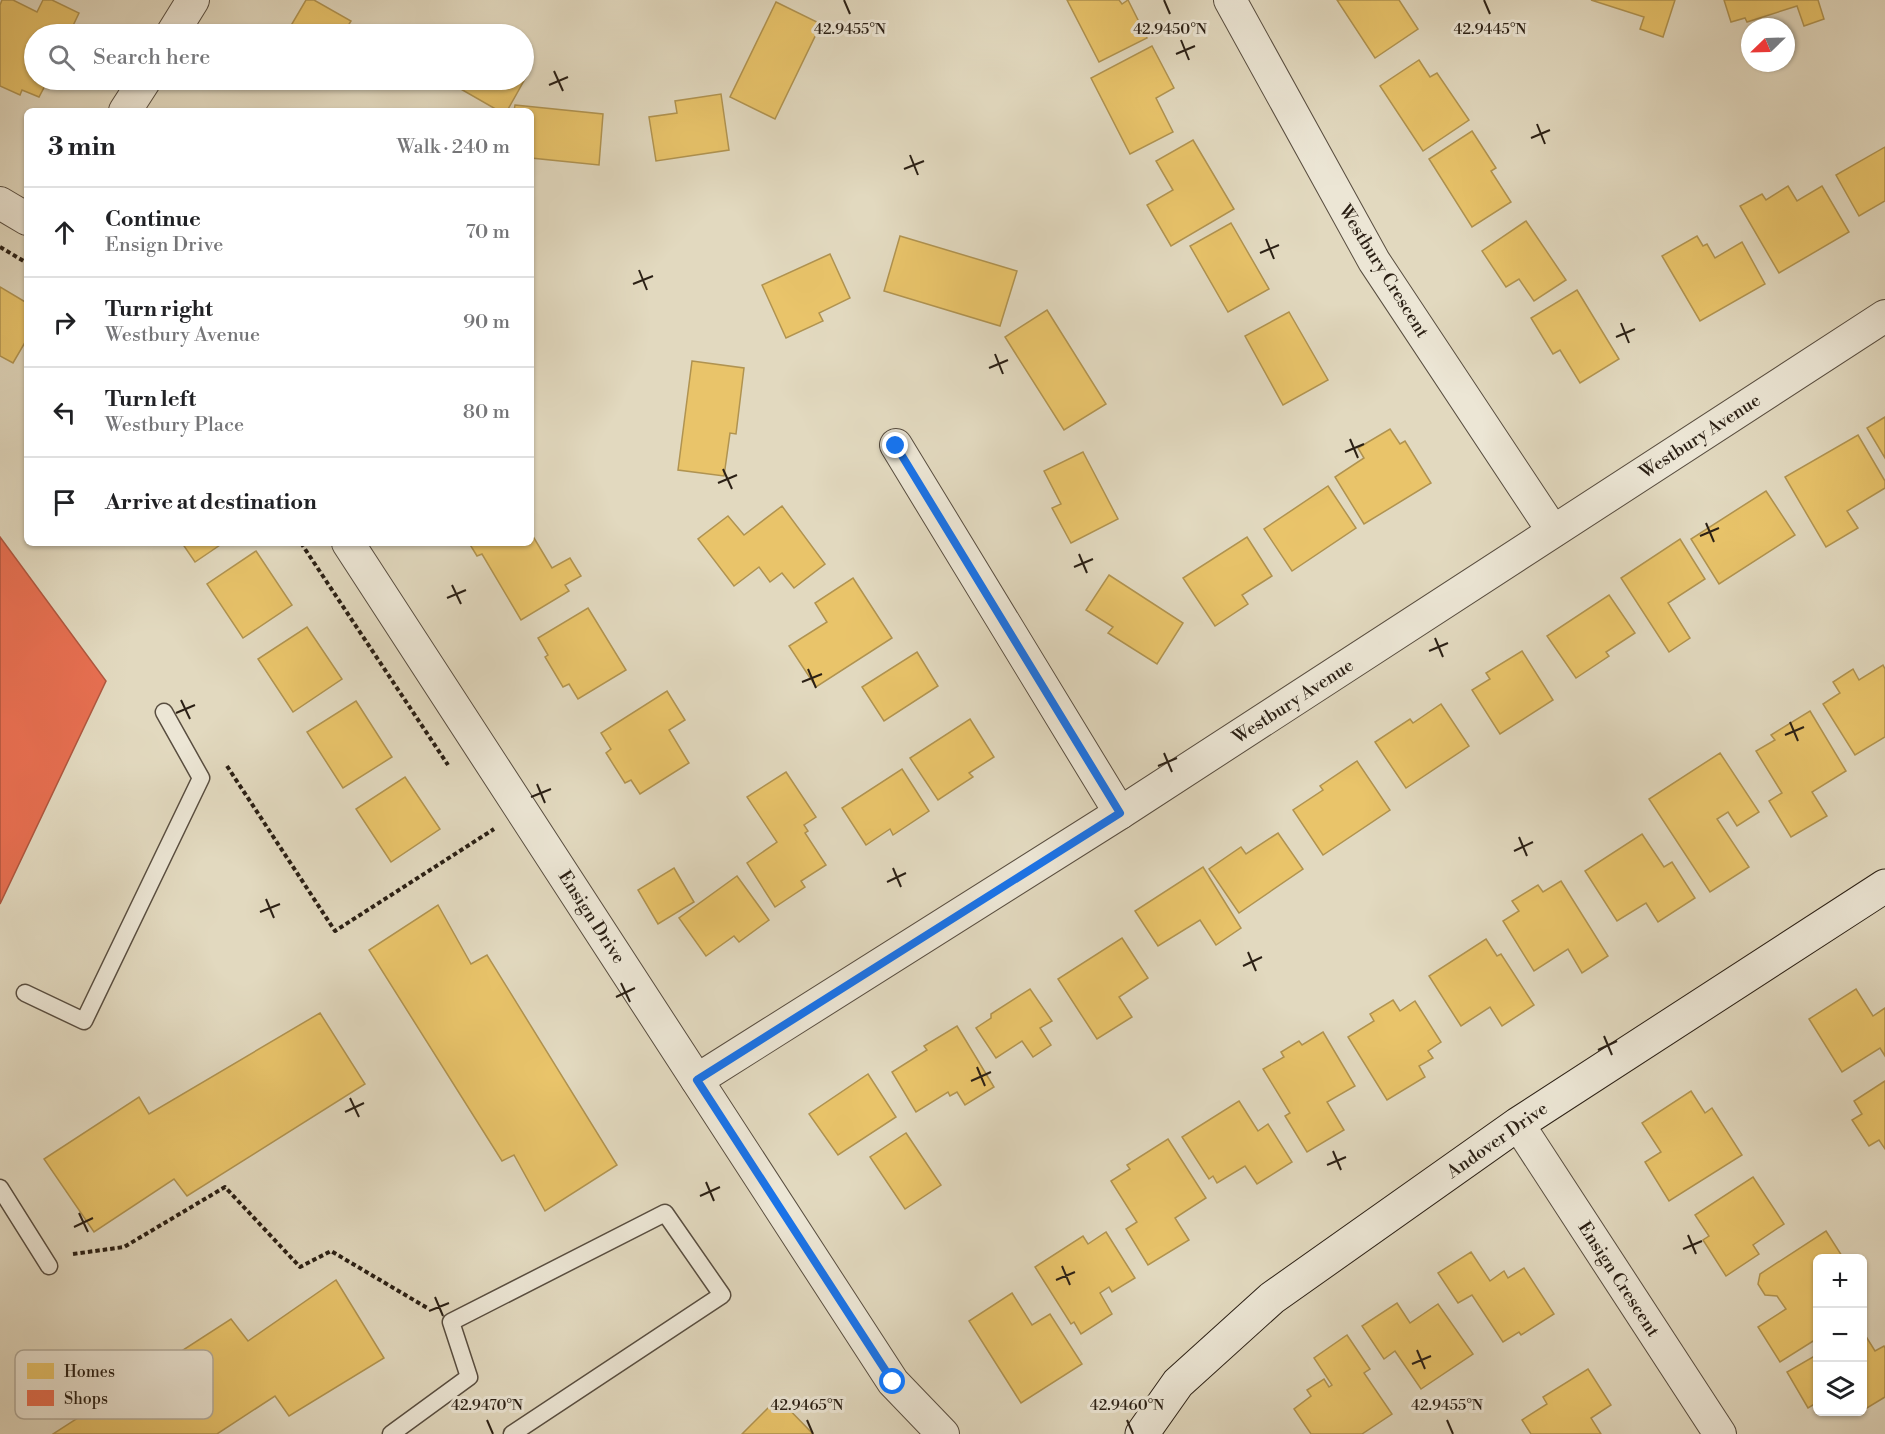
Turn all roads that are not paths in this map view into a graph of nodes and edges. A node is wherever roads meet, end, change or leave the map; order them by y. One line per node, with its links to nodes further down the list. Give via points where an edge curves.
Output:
1 (193, 0): 3 (street)
2 (1230, 0): 10 (street, Westbury Crescent, via 1374,261)
3 (178, 24)
4 (138, 90): 5 (street)
5 (127, 108)
6 (0, 203): 7 (street)
7 (24, 217)
8 (1885, 316): 10 (street, Westbury Avenue)
9 (896, 446): 13 (street)
10 (1553, 531): 13 (street, Westbury Avenue)
11 (350, 546): 16 (street, Ensign Drive)
12 (164, 712): 15 (lane, via 201,778 84,1021)
13 (1120, 813): 16 (street, Westbury Avenue)
14 (1885, 886): 17 (street, Andover Drive)
15 (25, 993)
16 (697, 1080): 22 (street, Ensign Drive, via 893,1382)
17 (1518, 1124): 23 (street, Andover Drive, via 1272,1298 1178,1383); 24 (street, Ensign Crescent)
18 (0, 1188): 19 (lane)
19 (49, 1266)
20 (391, 1434): 21 (lane, via 469,1377 451,1322 665,1213 722,1295)
21 (512, 1434)
22 (944, 1434)
23 (1142, 1434)
24 (1720, 1434)

